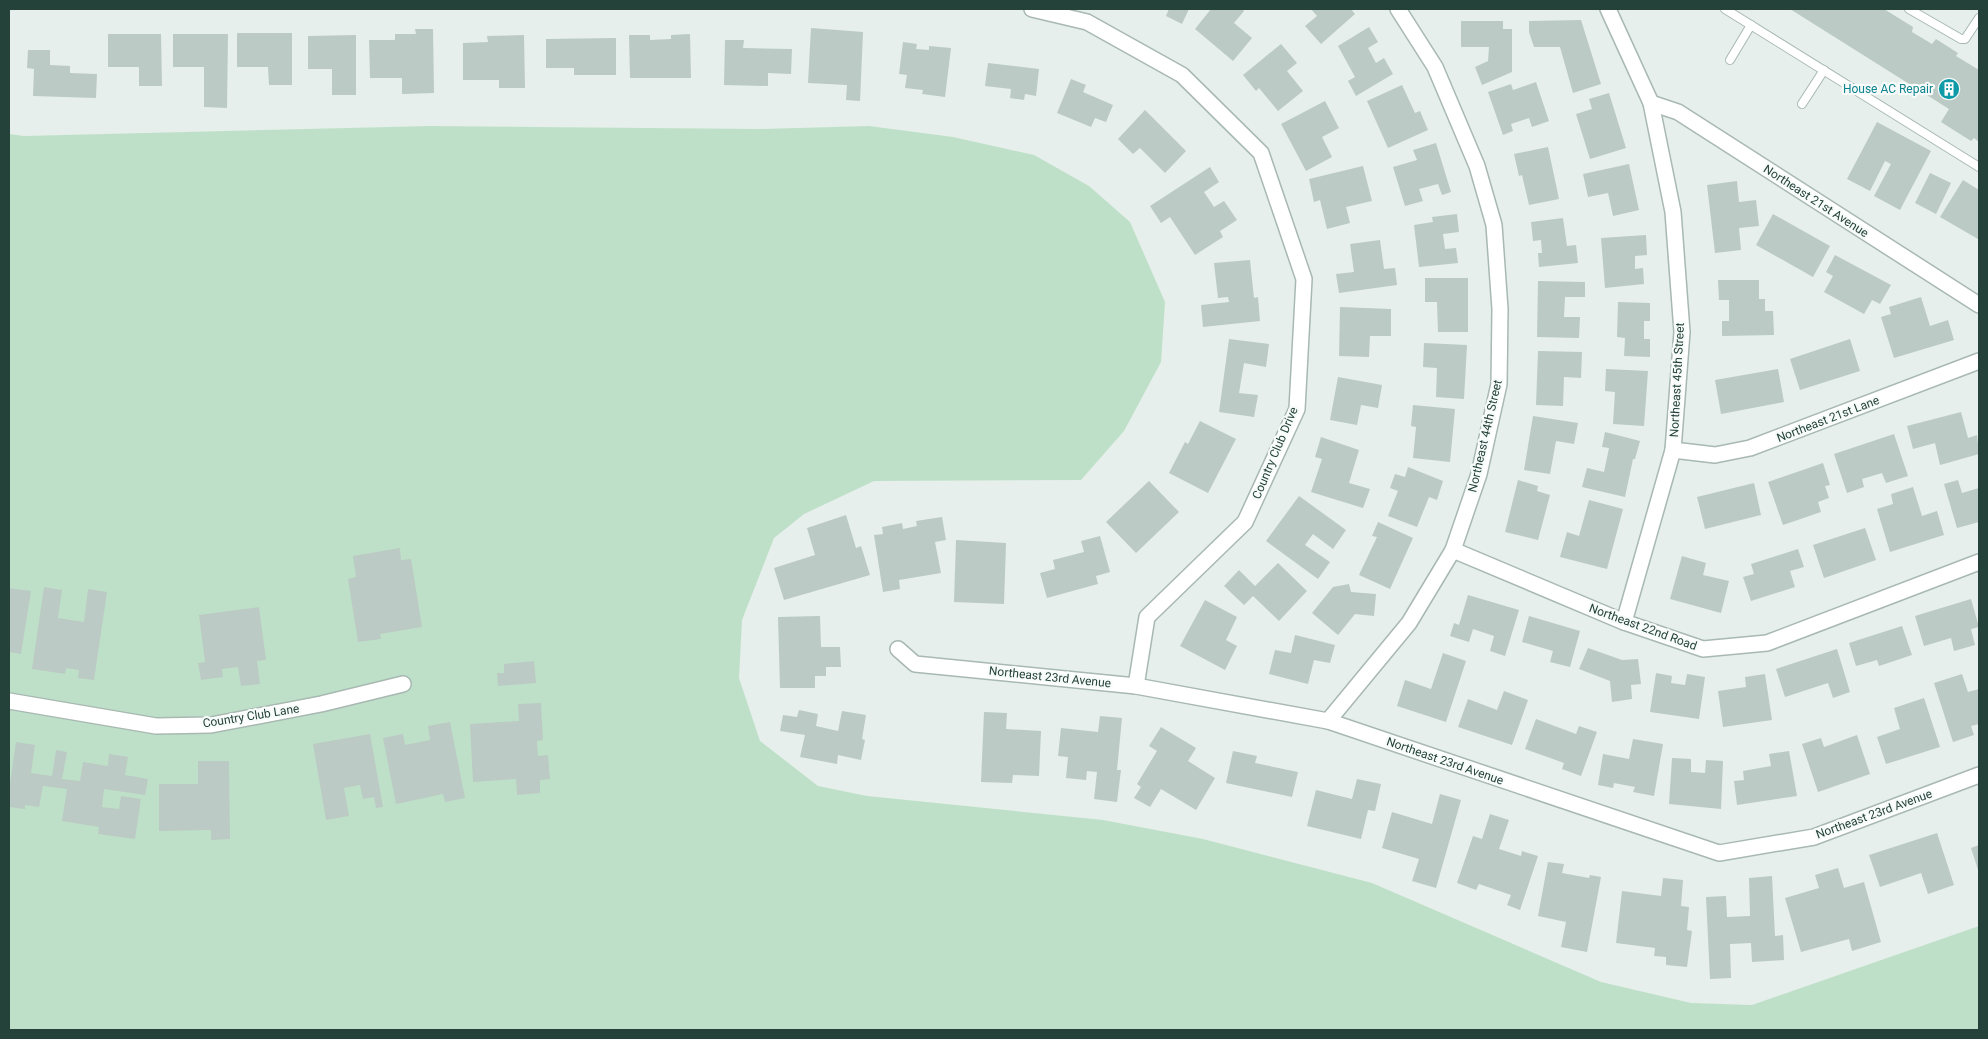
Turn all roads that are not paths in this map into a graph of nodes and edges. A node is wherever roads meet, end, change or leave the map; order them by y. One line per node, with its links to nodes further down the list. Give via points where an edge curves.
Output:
1 (1032, 9): 21 (street, Country Club Drive, via 1087,22 1182,75 1261,153 1304,278 1297,409 1246,522 1147,617)
2 (1398, 9): 16 (street, Northeast 44th Street, via 1435,68 1477,166 1494,225 1500,309 1498,384 1479,474)
3 (1608, 9): 10 (street, Northeast 45th Street)
4 (1909, 9): 6 (lane, via 1961,39 1968,36)
5 (1728, 10): 7 (lane)
6 (1979, 18)
7 (1751, 24): 8 (lane); 9 (lane)
8 (1730, 60)
9 (1824, 70): 11 (lane); 12 (lane)
10 (1651, 103): 13 (street, Northeast 21st Avenue, via 1678,112); 15 (street, Northeast 45th Street, via 1673,212 1682,332)
11 (1802, 104)
12 (1979, 167)
13 (1979, 304)
14 (1979, 361): 15 (street, Northeast 21st Lane, via 1750,448 1715,455)
15 (1673, 450): 18 (street, Northeast 45th Street)
16 (1453, 550): 18 (street, Northeast 22nd Road); 23 (street, Northeast 44th Street, via 1409,623)
17 (1979, 562): 18 (street, Northeast 22nd Road, via 1767,643 1703,649)
18 (1624, 622)
19 (898, 649): 21 (street, Northeast 23rd Avenue, via 915,664)
20 (403, 684): 22 (street, Country Club Lane, via 211,725 156,726)
21 (1136, 686): 23 (street, Northeast 23rd Avenue)
22 (9, 701)
23 (1328, 721): 24 (street, Northeast 23rd Avenue, via 1719,853 1814,837)
24 (1979, 775)

